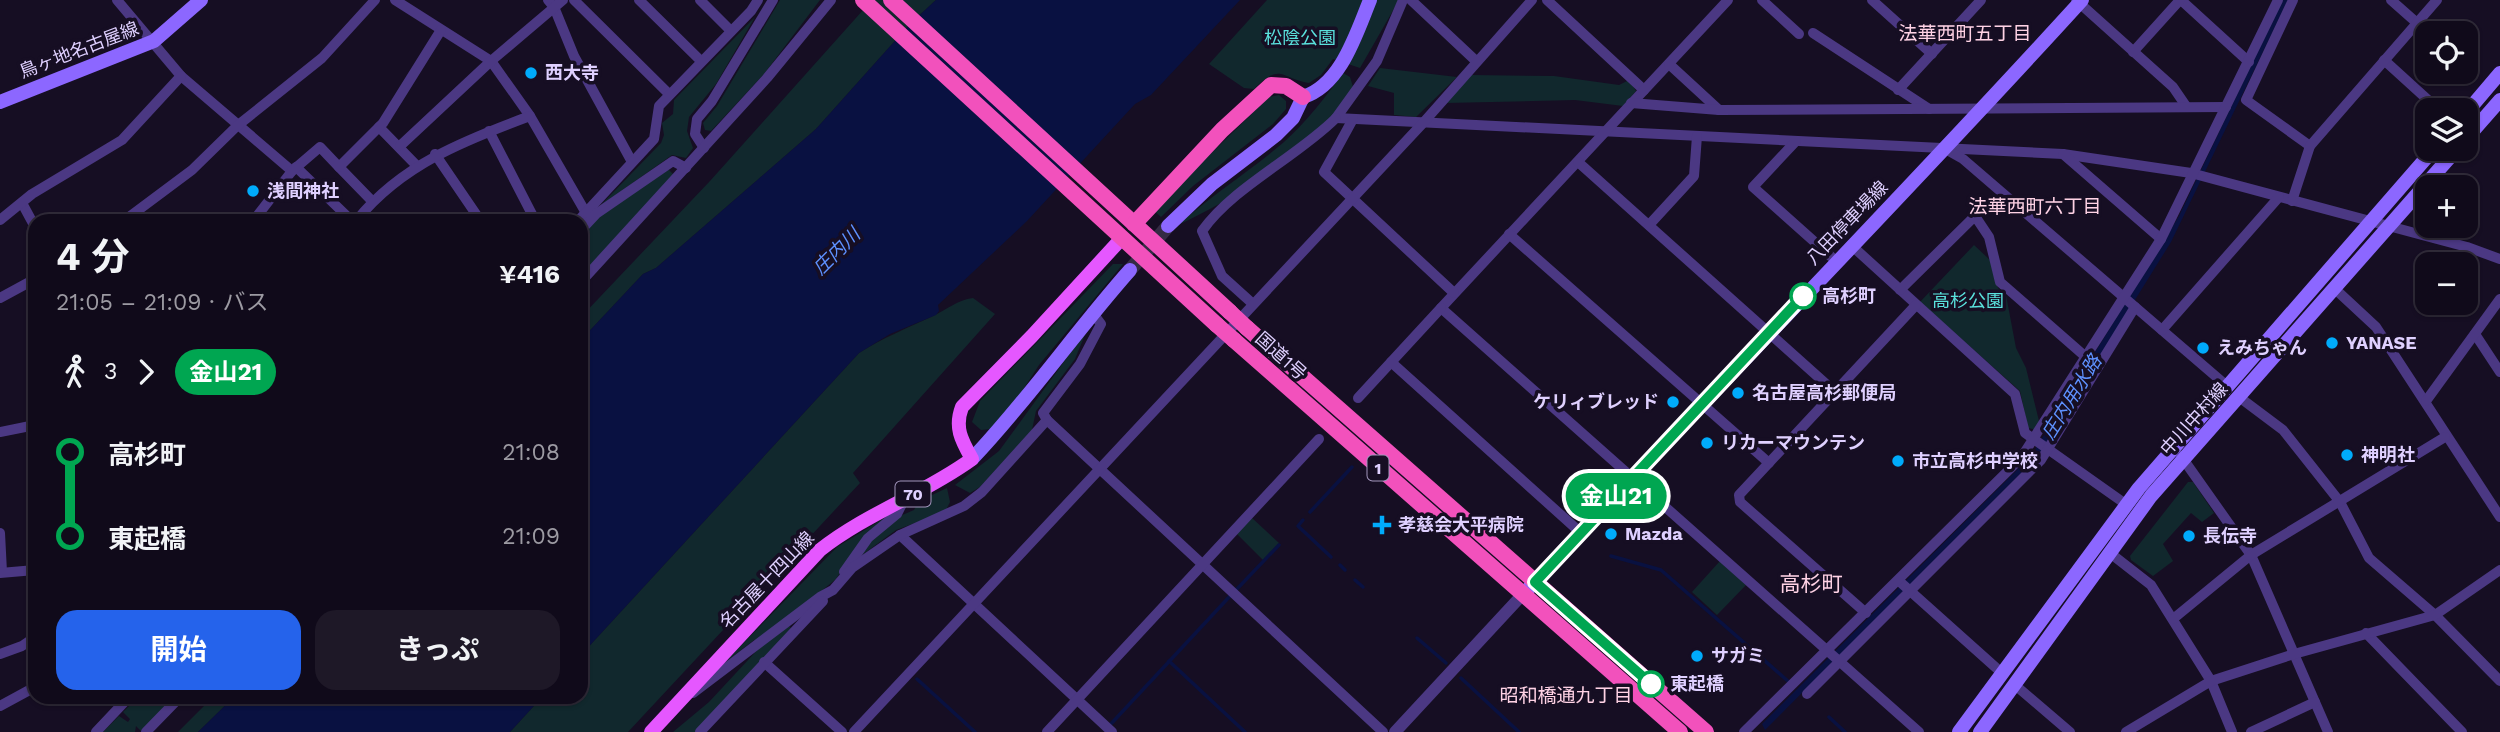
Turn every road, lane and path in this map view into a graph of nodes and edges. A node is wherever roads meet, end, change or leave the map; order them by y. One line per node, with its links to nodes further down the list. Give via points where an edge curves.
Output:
1 (117, 0): 36 (street)
2 (201, 0): 36 (main road, 鳥ヶ地名古屋線)
3 (375, 0): 66 (street, via 322,58)
4 (395, 0): 32 (street)
5 (574, 0): 49 (street)
6 (639, 0): 41 (street)
7 (700, 0): 33 (street)
8 (758, 0): 33 (street)
9 (773, 0): 74 (street, via 712,101 696,119 695,134)
10 (831, 0): 74 (street)
11 (863, 0): 108 (highway, 国道1号 / 1)
12 (891, 0): 104 (highway, 国道1号 / 1)
13 (1370, 0): 50 (main road, via 1330,80 1316,93)
14 (1403, 0): 62 (street, via 1377,61)
15 (1411, 0): 42 (street)
16 (1532, 0): 42 (street)
17 (1547, 0): 47 (street)
18 (1728, 0): 44 (street)
19 (1762, 0): 35 (street)
20 (1872, 0): 38 (street)
21 (2181, 0): 37 (street); 43 (street)
22 (2278, 0): 43 (street)
23 (2293, 0): 73 (street, via 2246,100)
24 (2391, 0): 29 (street)
25 (2437, 0): 30 (street)
26 (1978, 1): 38 (street)
27 (2079, 1): 37 (street); 60 (main road, 八田停車場線)
28 (555, 2): 40 (street); 80 (street, via 574,55)
29 (2415, 21)
30 (2419, 21)
31 (2415, 25): 39 (street)
32 (441, 30): 40 (street); 67 (street)
33 (731, 31): 41 (street)
34 (1813, 33): 48 (street)
35 (1799, 34)
36 (154, 41): 46 (street); 54 (main road, 鳥ヶ地名古屋線)
37 (2133, 52): 56 (street, via 2173,87)
38 (1932, 54): 48 (street)
39 (2384, 60): 51 (street); 73 (street)
40 (491, 61): 61 (street); 72 (street)
41 (702, 61): 49 (street)
42 (1476, 61): 64 (street)
43 (2249, 62): 57 (street)
44 (1668, 64): 47 (street); 59 (street)
45 (2500, 74): 52 (main road)
46 (181, 76): 66 (street); 91 (street, via 122,140)
47 (1644, 90): 55 (street)
48 (1898, 90): 58 (street)
49 (669, 94): 80 (street, via 659,106 654,139)
50 (1303, 97): 104 (highway, via 1286,86 1271,85); 106 (main road, via 1293,118 1276,135 1212,184)
51 (2426, 98)
52 (2478, 99)
53 (2500, 100): 65 (main road)
54 (0, 102)
55 (1631, 103): 59 (street); 69 (street)
56 (2186, 106): 57 (street); 60 (street)
57 (2226, 107): 86 (street)
58 (1930, 109): 59 (street); 60 (street)
59 (1719, 110)
60 (1982, 110): 75 (main road, 八田停車場線)
61 (530, 116): 68 (street); 99 (street)
62 (1336, 118): 63 (street); 123 (street, via 1202,231 1222,276)
63 (1353, 119): 64 (street); 88 (street, via 1324,172)
64 (1423, 122): 69 (street); 88 (street)
65 (2478, 125)
66 (237, 126): 85 (street); 93 (street, via 192,170)
67 (379, 127): 72 (street); 83 (street)
68 (489, 131): 77 (street); 98 (street)
69 (1605, 133): 70 (street); 81 (street)
70 (1697, 136): 71 (street); 105 (street, via 1694,176)
71 (1796, 141): 75 (street); 113 (street, via 1754,187)
72 (400, 146): 82 (street)
73 (2310, 146): 90 (street)
74 (704, 148): 84 (street)
75 (1946, 149): 76 (street); 111 (main road, 八田停車場線); 122 (street)
76 (2063, 154): 86 (street); 110 (street)
77 (435, 155): 82 (street); 97 (street)
78 (2424, 161): 102 (main road, 中川中村線)
79 (2446, 161): 107 (main road, 中川中村線)
80 (632, 162): 100 (street)
81 (1578, 162): 105 (street); 109 (street)
82 (417, 166): 89 (street)
83 (339, 167): 85 (street, via 320,147); 89 (street)
84 (686, 168): 103 (street, via 673,161); 115 (street)
85 (294, 169): 94 (street); 95 (street)
86 (2197, 175): 87 (street); 110 (street)
87 (2279, 197): 90 (street); 127 (street)
88 (1352, 198): 119 (street); 123 (street)
89 (372, 201): 96 (street)
90 (2292, 201): 102 (street)
91 (22, 202): 92 (street); 101 (street)
92 (28, 214)
93 (133, 214)
94 (259, 214)
95 (344, 214)
96 (362, 214)
97 (476, 214)
98 (532, 214)
99 (580, 214)
100 (585, 214)
101 (0, 220)
102 (2371, 222): 107 (street); 133 (main road, 中川中村線)
103 (588, 223)
104 (1134, 224): 164 (highway, 国道1号 / 1, bridge)
105 (1649, 225): 128 (street)
106 (1168, 226)
107 (2388, 227): 112 (street); 117 (main road, 中川中村線)
108 (1116, 232): 146 (main road, via 1032,337 962,407 957,421); 167 (highway, 国道1号 / 1, bridge)
109 (1509, 234): 119 (street); 138 (street)
110 (2161, 239): 122 (street)
111 (1851, 246): 113 (main road, 八田停車場線); 118 (street)
112 (2500, 259)
113 (1836, 261): 128 (main road, 八田停車場線)
114 (1130, 270): 126 (main road)
115 (588, 274)
116 (28, 283): 120 (street)
117 (2334, 288): 135 (main road, 中川中村線); 137 (street, via 2376,327)
118 (1900, 290): 124 (street); 130 (street, via 1975,216 1989,237 2000,282)
119 (1454, 293): 125 (street)
120 (0, 298)
121 (2500, 299): 129 (street)
122 (2130, 302): 127 (street); 130 (street); 144 (street)
123 (1253, 304): 149 (street)
124 (1916, 305): 134 (street); 144 (street, via 2015,394 2025,433)
125 (1441, 308): 131 (street); 150 (street)
126 (1092, 312): 139 (street, via 1101,324 1080,363 1043,413); 146 (main road, via 1019,410)
127 (2162, 330): 133 (street)
128 (1769, 333): 134 (street); 138 (main road, 八田停車場線)
129 (2475, 334): 132 (street); 137 (street)
130 (2087, 358): 144 (street)
131 (1391, 362): 136 (street); 156 (street)
132 (2500, 372)
133 (2227, 386): 145 (main road, 中川中村線)
134 (1835, 392): 148 (street)
135 (2239, 397): 147 (main road, 中川中村線); 152 (street, via 2283,430)
136 (1358, 398)
137 (2426, 401): 142 (street)
138 (1702, 405): 148 (street); 150 (main road, 八田停車場線)
139 (1047, 420): 149 (street); 157 (street, via 982,492 964,506)
140 (28, 426): 141 (street)
141 (0, 432)
142 (2445, 437): 152 (street); 154 (street)
143 (1319, 439): 160 (street)
144 (2042, 443): 153 (street); 165 (street, via 2006,475); 165 (street, via 2012,491)
145 (2174, 448): 147 (street); 153 (main road, 中川中村線)
146 (972, 459): 151 (main road, 名古屋十四山線 / 70)
147 (2183, 460): 158 (main road, 中川中村線); 159 (street)
148 (1769, 463): 169 (street, via 1739,495 1741,502)
149 (1100, 469): 160 (street); 168 (street)
150 (1633, 477): 156 (main road, 八田停車場線); 176 (street)
151 (905, 498): 166 (street, via 897,514 868,538); 184 (main road, 名古屋十四山線 / 70, via 849,527 820,550)
152 (2340, 502): 159 (street); 170 (street, via 2369,558)
153 (2127, 505): 178 (main road, 中川中村線)
154 (2499, 512)
155 (0, 533): 163 (street)
156 (1581, 533): 164 (main road, 八田停車場線)
157 (900, 535): 166 (street, via 852,568); 168 (street)
158 (2110, 553): 171 (street, via 2151,585); 181 (main road, 中川中村線)
159 (2251, 555): 171 (street); 175 (street)
160 (1203, 564): 185 (street); 199 (street)
161 (28, 570): 163 (street)
162 (2500, 570): 170 (street)
163 (1, 572)
164 (1535, 582): 167 (main road, 八田停車場線); 202 (highway, 国道1号 / 1)
165 (1905, 586): 169 (street); 176 (street); 178 (street)
166 (833, 590): 177 (street); 184 (street, via 699,690)
167 (1523, 594): 200 (street); 201 (highway, 国道1号 / 1)
168 (974, 603): 185 (street); 196 (street)
169 (1866, 613): 176 (street)
170 (2435, 615): 172 (street); 180 (street)
171 (2173, 619): 179 (street)
172 (2366, 633): 175 (street); 211 (street)
173 (28, 642): 174 (street)
174 (0, 654)
175 (2294, 654): 179 (street); 186 (street)
176 (1834, 656): 183 (street); 203 (street); 204 (street)
177 (764, 662): 194 (street); 195 (street)
178 (2003, 674): 205 (main road, 中川中村線)
179 (2211, 681): 190 (street); 208 (street)
180 (2500, 681)
181 (2015, 685): 206 (main road, 中川中村線); 207 (street)
182 (28, 691): 189 (street)
183 (1807, 694)
184 (684, 696): 193 (main road, 名古屋十四山線 / 70)
185 (1077, 700): 197 (street); 198 (street)
186 (2315, 702): 209 (street); 210 (street)
187 (122, 704): 191 (street)
188 (173, 704): 192 (street)
189 (0, 706)
190 (2132, 730)
191 (96, 732)
192 (146, 732)
193 (651, 732)
194 (700, 732)
195 (842, 732)
196 (854, 732)
197 (1046, 732)
198 (1112, 732)
199 (1383, 732)
200 (1395, 732)
201 (1680, 732)
202 (1706, 732)
203 (1744, 732)
204 (1919, 732)
205 (1959, 732)
206 (1980, 732)
207 (2070, 732)
208 (2232, 732)
209 (2251, 732)
210 (2328, 732)
211 (2462, 732)

